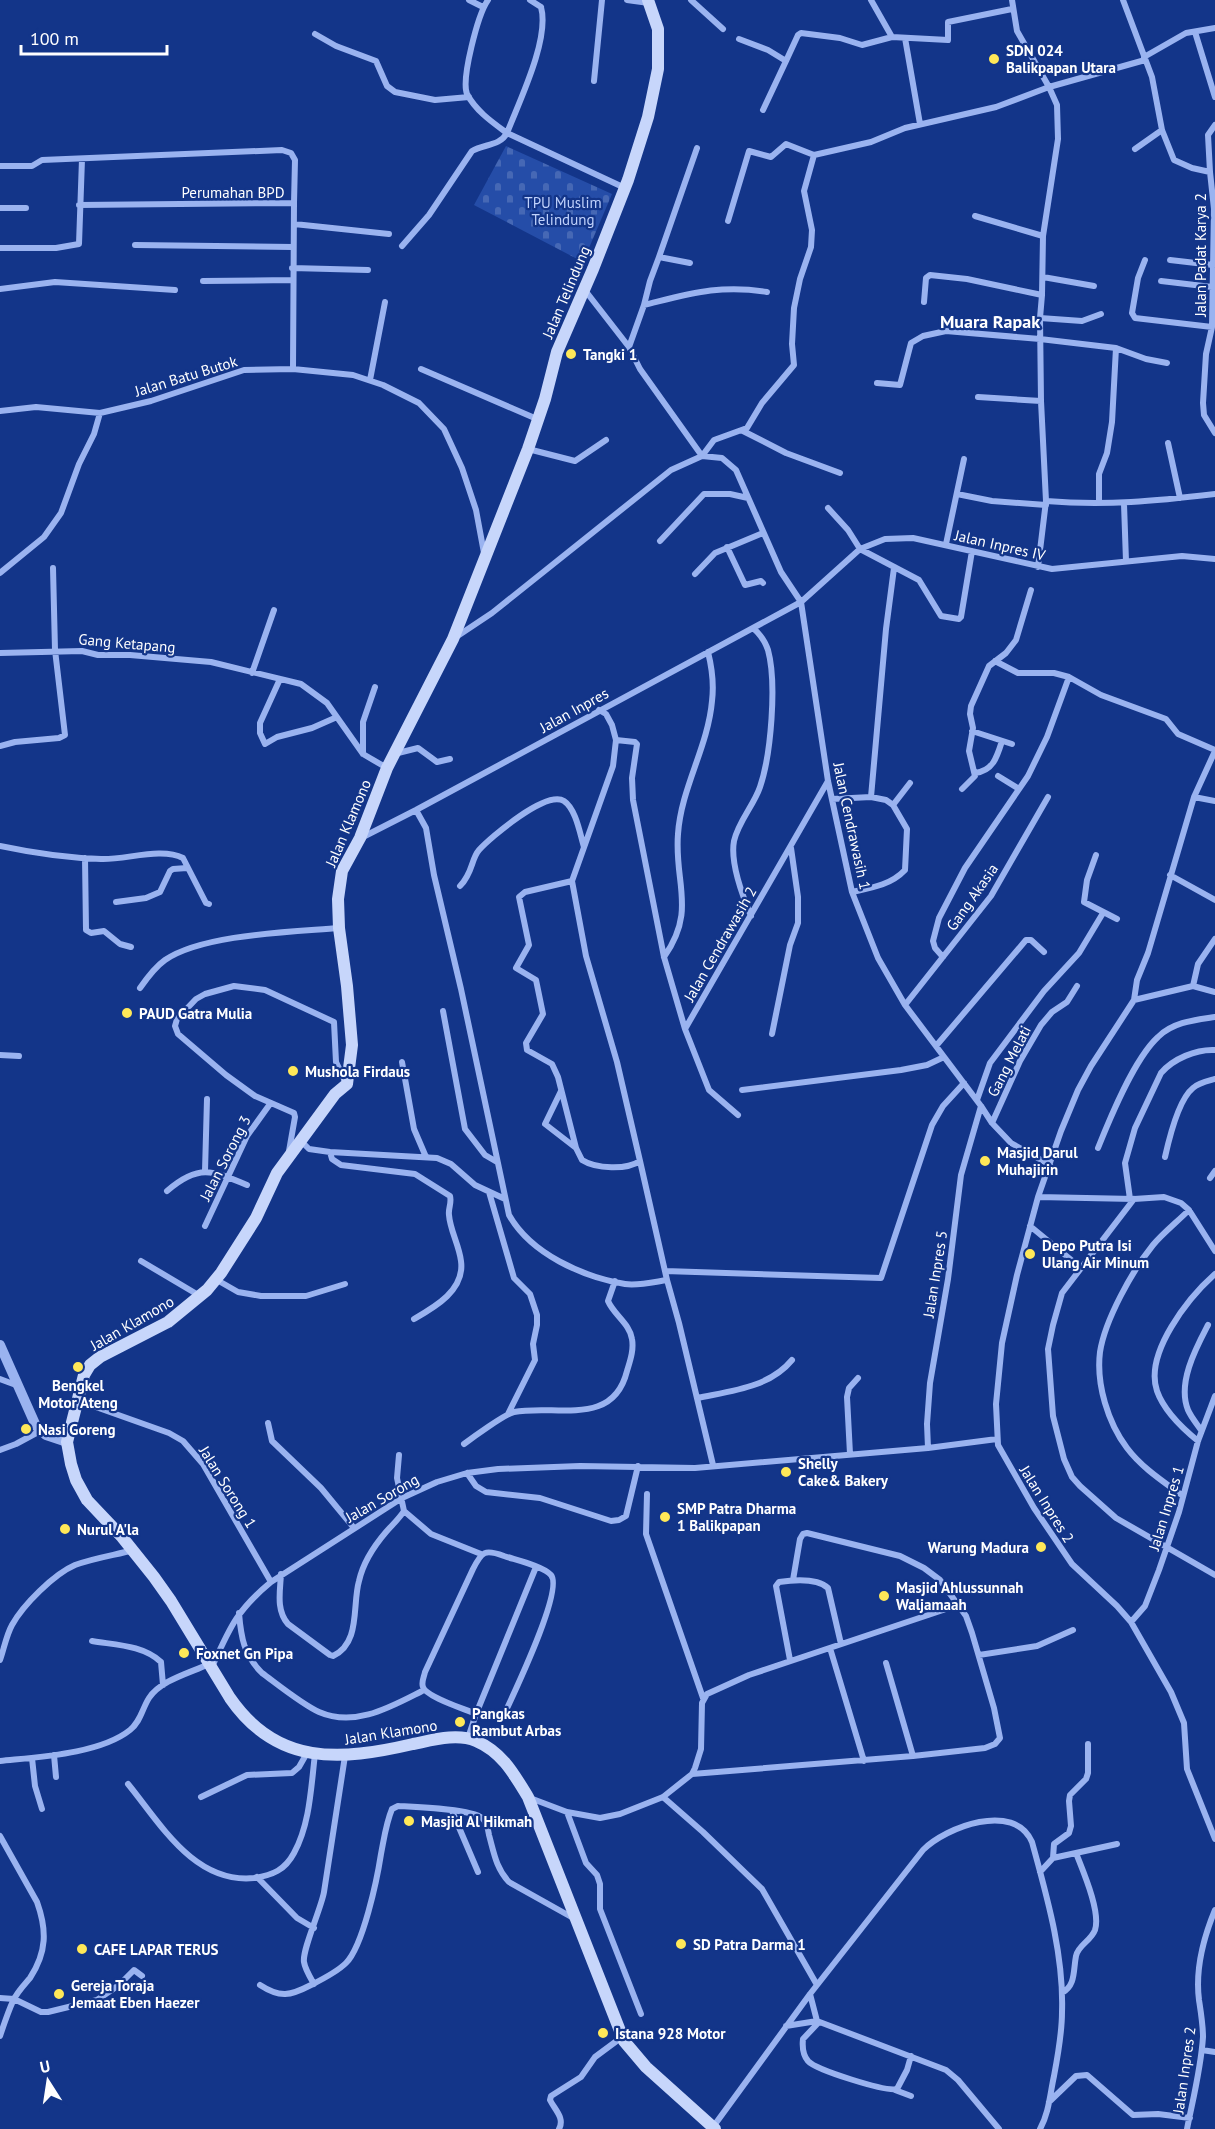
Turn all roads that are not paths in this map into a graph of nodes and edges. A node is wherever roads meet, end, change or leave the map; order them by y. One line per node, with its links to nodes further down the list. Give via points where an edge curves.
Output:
1 (469, 0): 12 (street)
2 (488, 0): 12 (street)
3 (530, 0): 13 (street)
4 (545, 0): 13 (street)
5 (602, 0): 24 (street)
6 (627, 0): 11 (street)
7 (691, 0): 16 (street)
8 (871, 0): 19 (street)
9 (1012, 0): 14 (street)
10 (1123, 0): 22 (street, Jalan Padat Karya 2)
11 (648, 2): 39 (main road, Jalan Telindung, via 658,29 658,69 648,117)
12 (483, 7): 26 (street, via 465,83)
13 (541, 7): 32 (street, via 541,31 530,78)
14 (1012, 9): 20 (street, via 948,22 948,40); 25 (street, via 1017,31)
15 (1215, 28): 17 (street)
16 (723, 29)
17 (1195, 32): 22 (street, via 1176,38); 27 (street)
18 (315, 34): 26 (street, via 375,61 390,90 435,100)
19 (892, 37): 20 (street); 23 (street, via 862,45 801,33)
20 (905, 38): 29 (street)
21 (739, 39): 23 (street)
22 (1145, 58): 25 (street); 31 (street, Jalan Padat Karya 2)
23 (786, 61): 28 (street)
24 (594, 81)
25 (1049, 87): 29 (street, via 996,107); 48 (street, via 1056,105 1058,139)
26 (469, 97): 32 (street, via 485,117)
27 (1215, 97)
28 (763, 110)
29 (920, 124): 35 (street, via 871,142)
30 (1215, 125): 38 (street, via 1208,135)
31 (1162, 130): 34 (street); 38 (street, Jalan Padat Karya 2, via 1174,160)
32 (507, 133): 39 (street); 50 (street, via 495,143 472,151 429,215)
33 (697, 148): 54 (street)
34 (1134, 149)
35 (814, 155): 45 (street, via 786,144 771,158 749,152); 91 (street, via 804,191 812,230 794,308 794,365)
36 (82, 159): 37 (street); 40 (street, via 282,150 291,153 295,160); 41 (street)
37 (0, 166)
38 (1210, 172): 53 (street, Jalan Padat Karya 2)
39 (624, 188): 68 (main road, Jalan Telindung)
40 (294, 203): 41 (street, Perumahan BPD); 46 (street, Perumahan BPD)
41 (80, 205): 52 (street, via 79,244)
42 (0, 208): 43 (street)
43 (26, 208)
44 (975, 216): 48 (street)
45 (728, 221)
46 (294, 224): 47 (street); 51 (street, Perumahan BPD)
47 (389, 234)
48 (1043, 236): 61 (street)
49 (135, 245): 51 (street)
50 (402, 246)
51 (294, 247): 59 (street, Perumahan BPD)
52 (0, 248)
53 (1214, 252): 58 (street, Jalan Padat Karya 2)
54 (659, 257): 57 (street); 74 (street)
55 (1145, 260): 77 (street, via 1138,278 1132,313 1135,318)
56 (1170, 260): 58 (street)
57 (690, 263)
58 (1213, 265): 66 (street, Jalan Padat Karya 2)
59 (292, 268): 60 (street); 62 (street, Perumahan BPD)
60 (368, 270)
61 (1042, 277): 65 (street); 71 (street)
62 (292, 280): 63 (street); 82 (street, Perumahan BPD)
63 (203, 281)
64 (1161, 281): 66 (street)
65 (1094, 286)
66 (1212, 287): 77 (street, Jalan Padat Karya 2)
67 (0, 289): 69 (street, via 55,282)
68 (584, 289): 79 (street); 90 (main road, Jalan Telindung, via 557,352)
69 (175, 290)
70 (767, 292): 74 (street, via 715,289)
71 (1042, 295): 73 (street, via 930,275 926,278); 76 (street)
72 (386, 302): 84 (street)
73 (924, 302)
74 (645, 305): 79 (street)
75 (1101, 314): 76 (street, via 1082,321)
76 (1040, 318): 78 (street)
77 (1213, 324): 92 (street, Jalan Padat Karya 2, via 1206,354 1203,403 1204,415)
78 (1040, 339): 80 (street); 85 (street, via 946,331 923,336 911,343 900,385); 87 (street)
79 (629, 347): 96 (street, via 640,369)
80 (1116, 348): 81 (street); 104 (street, via 1112,422 1099,474)
81 (1167, 363)
82 (293, 369): 84 (street, Jalan Batu Butok); 89 (street, Jalan Batu Butok, via 244,370 151,401)
83 (421, 369): 90 (street)
84 (369, 380): 113 (street, Jalan Batu Butok, via 419,403 444,429 476,510)
85 (877, 383)
86 (978, 397): 87 (street)
87 (1041, 401): 103 (street)
88 (0, 411): 89 (street, Jalan Batu Butok, via 36,407)
89 (99, 413): 119 (street, via 61,513 44,537)
90 (537, 419): 95 (main road, Jalan Telindung)
91 (743, 431): 96 (street, via 714,440); 98 (street, via 786,453)
92 (1215, 433)
93 (606, 440): 95 (street, via 575,461)
94 (1168, 443): 102 (street)
95 (528, 449): 113 (main road, Jalan Telindung)
96 (702, 456): 101 (street, via 722,458 736,470); 126 (street, via 671,470 492,613)
97 (964, 459): 99 (street)
98 (840, 473)
99 (957, 494): 103 (street, via 992,501); 109 (street)
100 (1215, 494): 102 (street)
101 (748, 498): 107 (street); 108 (street, via 704,494)
102 (1180, 498): 105 (street)
103 (1046, 503): 104 (street); 116 (street)
104 (1099, 503): 105 (street)
105 (1124, 504): 115 (street)
106 (828, 508): 111 (street)
107 (763, 533): 110 (street); 123 (street, via 781,572)
108 (660, 541)
109 (946, 544): 111 (street, Jalan Inpres IV, via 913,538 885,539); 112 (street, Jalan Inpres IV)
110 (727, 547): 120 (street); 121 (street, via 745,585)
111 (860, 549): 118 (street); 123 (street, Jalan Inpres IV)
112 (972, 551): 116 (street, Jalan Inpres IV); 118 (street, via 959,619 941,616 918,580)
113 (485, 556): 126 (main road, Jalan Klamono)
114 (1215, 559): 115 (street, Jalan Inpres IV, via 1182,556)
115 (1126, 561): 116 (street, Jalan Inpres IV)
116 (1038, 567)
117 (53, 568): 127 (street)
118 (894, 568): 153 (street)
119 (0, 573)
120 (695, 574)
121 (763, 583)
122 (1031, 590): 130 (street, via 1016,640)
123 (801, 602): 125 (street, Jalan Inpres); 149 (street, Jalan Cendrawasih 1)
124 (274, 610): 131 (street)
125 (753, 628): 128 (street, Jalan Inpres); 175 (street, via 768,651 772,685 767,756 760,787 734,840 743,898)
126 (453, 639): 144 (main road, Jalan Klamono)
127 (55, 650): 129 (street, Gang Ketapang); 131 (street, Gang Ketapang, via 211,662); 141 (street, via 65,735)
128 (708, 652): 135 (street, Jalan Inpres); 181 (street, via 712,701 678,834 683,912 675,941)
129 (0, 653)
130 (995, 661): 132 (street, via 1018,674 1054,673); 137 (street, via 985,672 971,706)
131 (252, 673): 133 (street, Gang Ketapang)
132 (1069, 677): 142 (street, via 1101,695 1166,719 1178,734); 152 (street, via 1044,746)
133 (280, 679): 136 (street, Gang Ketapang, via 317,694); 136 (street, via 260,723 265,744)
134 (375, 687): 143 (street, via 363,722)
135 (599, 710): 138 (street, via 612,724); 159 (street, Jalan Inpres)
136 (337, 717): 143 (street, Gang Ketapang)
137 (972, 731): 139 (street); 147 (street, via 969,751)
138 (615, 740): 162 (street, via 613,766); 181 (street, via 637,744 633,800)
139 (1002, 741): 140 (street); 147 (street, via 991,767)
140 (1012, 744)
141 (0, 746)
142 (1215, 750): 155 (street)
143 (363, 754): 146 (street)
144 (394, 754): 145 (street, via 416,748 437,762); 146 (main road, Jalan Klamono)
145 (450, 759)
146 (387, 768): 160 (main road, Jalan Klamono)
147 (975, 773): 151 (street)
148 (998, 776): 152 (street)
149 (828, 781): 156 (street, Jalan Cendrawasih 1); 163 (street, Jalan Cendrawasih 2)
150 (910, 783): 158 (street)
151 (962, 789)
152 (1018, 789): 182 (street, via 965,868 939,918 933,941)
153 (871, 797): 156 (street); 158 (street)
154 (1048, 797): 182 (street, Gang Akasia, via 991,897)
155 (1194, 797): 157 (street); 167 (street)
156 (832, 799): 170 (street, Jalan Cendrawasih 1)
157 (1215, 801)
158 (893, 806): 170 (street, via 907,831 905,870 879,886)
159 (416, 810): 160 (street, Jalan Inpres); 217 (street, via 426,828)
160 (360, 838): 177 (main road, Jalan Klamono, via 342,871)
161 (0, 846): 165 (street)
162 (584, 848): 168 (street); 169 (street, via 565,802 546,800 477,851 468,878)
163 (790, 848): 175 (street, Jalan Cendrawasih 2); 192 (street, via 798,923)
164 (1096, 855): 174 (street, via 1083,900)
165 (86, 858): 166 (street, via 164,853 183,858); 179 (street, via 86,930 105,931 120,944)
166 (187, 867): 172 (street, via 172,869 160,892); 173 (street)
167 (1170, 875): 171 (street); 187 (street)
168 (572, 882): 203 (street, via 525,892 519,897 529,945 516,968 536,980 543,1014 526,1046 552,1064); 216 (street, via 586,956)
169 (460, 886)
170 (852, 892): 188 (street, Jalan Cendrawasih 1, via 878,957)
171 (1215, 900)
172 (116, 902)
173 (209, 904)
174 (1103, 913): 176 (street); 205 (street, Jalan Inpres 5, via 1079,953 1044,990 990,1064)
175 (751, 916): 191 (street, Jalan Cendrawasih 2)
176 (1117, 919)
177 (339, 928): 185 (street, via 220,940 192,947 165,960); 201 (main road, Jalan Klamono, via 352,1045)
178 (1215, 939): 184 (street, via 1198,964)
179 (131, 947)
180 (1044, 952): 193 (street, via 1031,940 1024,942)
181 (664, 957): 191 (street)
182 (943, 957): 188 (street, Gang Akasia)
183 (1077, 986): 208 (street, Gang Melati, via 1067,1002 1041,1025)
184 (1193, 986): 186 (street); 187 (street)
185 (140, 988)
186 (1215, 992)
187 (1134, 1000): 218 (street, via 1078,1090)
188 (905, 1005): 193 (street, Jalan Cendrawasih 1)
189 (443, 1011): 217 (street, via 465,1129 485,1155)
190 (1215, 1017): 211 (street, via 1189,1020 1158,1036 1112,1113)
191 (685, 1029): 207 (street, via 709,1090)
192 (772, 1034)
193 (936, 1046): 197 (street, Jalan Cendrawasih 1)
194 (1215, 1050): 228 (street, via 1198,1050 1161,1073 1135,1128 1125,1163)
195 (0, 1055): 196 (street)
196 (20, 1056)
197 (944, 1057): 200 (street, Jalan Cendrawasih 1); 202 (street, via 901,1070)
198 (402, 1062): 214 (street, via 414,1129)
199 (1215, 1079): 215 (street, via 1193,1088 1183,1102)
200 (964, 1083): 205 (street, Jalan Cendrawasih 1); 235 (street, via 932,1125 881,1278)
201 (347, 1084): 206 (street, via 336,1062 335,1027 329,1018 265,990 234,986 200,996 177,1019 178,1034 226,1075); 209 (main road, Jalan Klamono, via 334,1094)
202 (742, 1090)
203 (561, 1091): 210 (street); 210 (street, via 545,1124)
204 (207, 1099): 220 (street)
205 (979, 1103): 208 (street, Jalan Cendrawasih 1); 260 (street, Jalan Inpres 5, via 961,1175 930,1383)
206 (270, 1104): 213 (street, via 294,1113); 221 (street, Jalan Sorong 3, via 247,1136)
207 (738, 1115)
208 (992, 1123): 218 (street, Jalan Cendrawasih 1, via 1011,1143)
209 (299, 1139): 212 (street, via 309,1149); 213 (main road, Jalan Klamono)
210 (576, 1148): 216 (street, via 586,1163 633,1166)
211 (1098, 1148)
212 (330, 1152): 214 (street); 242 (street, via 341,1165 415,1174 450,1196 449,1215 461,1260 460,1276 451,1293)
213 (288, 1156): 237 (main road, Jalan Klamono, via 256,1218)
214 (426, 1157): 225 (street, via 451,1164)
215 (1165, 1157)
216 (640, 1161): 235 (street)
217 (497, 1162): 227 (street)
218 (1050, 1166): 226 (street)
219 (1215, 1171): 222 (street)
220 (205, 1172): 221 (street); 224 (street, via 186,1176)
221 (228, 1177): 223 (street); 230 (street, Jalan Sorong 3)
222 (1210, 1178)
223 (247, 1185)
224 (167, 1191)
225 (489, 1192): 227 (street); 252 (street, via 514,1278 530,1294 537,1315 532,1347 535,1360)
226 (1038, 1197): 228 (street); 231 (street)
227 (505, 1199): 239 (street, via 512,1220 531,1242 559,1260)
228 (1132, 1199): 229 (street, via 1164,1197); 234 (street)
229 (1190, 1210): 232 (street); 268 (street, via 1153,1244 1130,1278 1106,1331 1099,1366 1104,1397 1120,1438 1139,1461)
230 (205, 1226)
231 (1030, 1226): 234 (street); 256 (street, via 1002,1342 996,1392)
232 (1215, 1251)
233 (141, 1260): 241 (street)
234 (1081, 1268): 272 (street, via 1062,1293 1048,1348 1053,1416 1064,1459 1072,1477 1116,1518)
235 (665, 1272): 238 (street)
236 (1215, 1274): 257 (street, via 1172,1326 1159,1353 1155,1375 1164,1405)
237 (217, 1280): 240 (street, via 236,1292 261,1296 306,1296); 241 (main road, Jalan Klamono)
238 (667, 1280): 239 (street, via 627,1285); 250 (street)
239 (615, 1281): 252 (street, via 608,1301 632,1338 622,1388 613,1398 581,1411)
240 (345, 1284)
241 (201, 1296): 251 (main road, Jalan Klamono, via 168,1322 94,1361 84,1375)
242 (414, 1319)
243 (1208, 1324): 254 (street, via 1193,1355 1186,1389 1188,1411)
244 (0, 1345): 248 (street)
245 (792, 1360): 250 (street, via 784,1370 762,1383)
246 (858, 1378): 262 (street, via 848,1393)
247 (0, 1379): 248 (street)
248 (16, 1385): 255 (street)
249 (1215, 1396): 254 (street, Jalan Inpres 1)
250 (697, 1398): 264 (street)
251 (79, 1401): 258 (main road, Jalan Klamono); 279 (street, Jalan Sorong 1, via 183,1441 203,1464)
252 (508, 1414): 259 (street)
253 (267, 1423): 271 (street, via 272,1441 321,1488)
254 (1202, 1430): 257 (street, Jalan Inpres 1)
255 (40, 1431): 258 (street); 261 (street)
256 (997, 1439): 260 (street); 282 (street, Jalan Inpres 2, via 1011,1471 1058,1545)
257 (1198, 1441): 268 (street, Jalan Inpres 1)
258 (67, 1442): 273 (main road, Jalan Klamono, via 73,1473 83,1493)
259 (464, 1444)
260 (927, 1448): 262 (street)
261 (0, 1450)
262 (850, 1454): 264 (street)
263 (399, 1455): 269 (street, via 397,1478)
264 (713, 1465): 265 (street, Jalan Sorong)
265 (638, 1466): 266 (street, Jalan Sorong, via 535,1467); 266 (street, via 626,1516 611,1521 540,1498 486,1492)
266 (467, 1473): 269 (street, Jalan Sorong)
267 (647, 1494): 294 (street, via 646,1534)
268 (1183, 1496): 272 (street, Jalan Inpres 1)
269 (402, 1498): 270 (street); 271 (street, Jalan Sorong)
270 (404, 1511): 274 (street, via 431,1534); 276 (street, via 380,1539 363,1568 351,1634 348,1644 338,1653 330,1655 283,1618)
271 (354, 1528): 276 (street, Jalan Sorong)
272 (1167, 1547): 277 (street); 282 (street, Jalan Inpres 1, via 1145,1606)
273 (134, 1550): 288 (street, via 76,1565 52,1580 10,1628); 291 (main road, Jalan Klamono)
274 (481, 1554): 275 (street, via 495,1553); 293 (street, via 425,1672)
275 (536, 1567): 295 (street); 296 (street, via 553,1578 552,1595)
276 (281, 1574): 279 (street, Jalan Sorong)
277 (1215, 1575)
278 (793, 1580): 280 (street, via 800,1539 802,1534 811,1533 909,1560 933,1574); 285 (street, via 828,1588); 289 (street, via 776,1586)
279 (271, 1582): 281 (street, Jalan Sorong)
280 (958, 1605): 285 (street); 287 (street)
281 (239, 1613): 291 (street, Jalan Sorong); 293 (street, via 241,1641 254,1665 318,1712 337,1717 365,1716)
282 (1131, 1622): 316 (street, Jalan Inpres 2, via 1182,1715 1187,1768)
283 (1073, 1630): 287 (street, via 1038,1646)
284 (92, 1641): 292 (street, via 152,1654 161,1662)
285 (841, 1644): 286 (street)
286 (830, 1648): 289 (street); 305 (street)
287 (979, 1655): 302 (street, via 1000,1738 985,1748)
288 (0, 1660)
289 (790, 1660): 294 (street, via 723,1685)
290 (886, 1663): 302 (street)
291 (210, 1665): 292 (street); 299 (main road, Jalan Klamono, via 238,1710 259,1731 281,1745)
292 (163, 1685): 300 (street, via 129,1731 103,1744)
293 (424, 1690): 295 (street)
294 (703, 1698): 306 (street, via 701,1749)
295 (476, 1714): 297 (street)
296 (503, 1717)
297 (468, 1738): 301 (main road, Jalan Klamono); 310 (main road, via 508,1764)
298 (1088, 1744): 319 (street, via 1088,1773 1070,1795 1071,1826 1069,1833 1054,1844)
299 (311, 1753): 301 (main road, Jalan Klamono); 309 (street, via 292,1773 247,1775); 322 (street, via 305,1824 294,1852 281,1870)
300 (54, 1755): 303 (street); 307 (street)
301 (345, 1756): 325 (street, via 324,1892)
302 (913, 1756): 305 (street)
303 (32, 1758): 304 (street); 312 (street)
304 (0, 1761)
305 (864, 1761): 306 (street)
306 (692, 1774): 311 (street)
307 (56, 1777)
308 (128, 1784): 322 (street, via 174,1841 202,1865 224,1876)
309 (201, 1797)
310 (528, 1797): 314 (street); 324 (main road)
311 (663, 1797): 314 (street, via 605,1818); 329 (street, via 762,1888)
312 (42, 1809)
313 (452, 1811): 320 (street); 324 (street, via 482,1818 499,1870 509,1882); 327 (street, via 398,1806 392,1809 360,1940 346,1963)
314 (567, 1812): 334 (street, via 586,1863 597,1875 604,1922)
315 (0, 1836): 333 (street, via 32,1890 45,1929 36,1967)
316 (1215, 1839)
317 (1117, 1844): 318 (street)
318 (1077, 1853): 319 (street); 331 (street, via 1096,1923 1094,1932 1076,1953 1072,1984)
319 (1053, 1858): 321 (street)
320 (478, 1872)
321 (1041, 1872): 329 (street, via 1030,1836 1018,1826 983,1822 945,1833 923,1850); 331 (street, via 1058,1953)
322 (257, 1877): 325 (street, via 297,1918)
323 (1215, 1910): 339 (street, Jalan Inpres 2, via 1198,1971)
324 (576, 1919): 338 (main road)
325 (314, 1928): 327 (street, via 304,1959)
326 (142, 1976): 333 (street, via 134,1970 97,2000 48,2012)
327 (314, 1984): 328 (street, via 279,1995)
328 (260, 1985)
329 (817, 1985): 330 (street)
330 (810, 1994): 335 (street); 336 (street)
331 (1062, 1994): 344 (street, via 1059,2049)
332 (0, 1998): 333 (street)
333 (14, 1999): 337 (street)
334 (641, 2014)
335 (818, 2022): 336 (street); 341 (street); 342 (street, via 803,2039 802,2049 808,2061)
336 (786, 2026): 346 (street)
337 (0, 2036)
338 (622, 2037): 346 (main road, via 646,2067); 347 (street, via 595,2057 574,2083 551,2096 561,2116)
339 (1202, 2050): 340 (street); 345 (street, Jalan Inpres 2)
340 (1215, 2052)
341 (911, 2056): 342 (street, via 900,2087); 348 (street, via 953,2075)
342 (895, 2090): 343 (street)
343 (911, 2096)
344 (1049, 2102): 345 (street, via 1077,2076 1086,2075 1133,2115); 349 (street)
345 (1190, 2118): 350 (street, Jalan Inpres 2)
346 (714, 2128)
347 (559, 2129)
348 (999, 2129)
349 (1040, 2129)
350 (1187, 2129)

